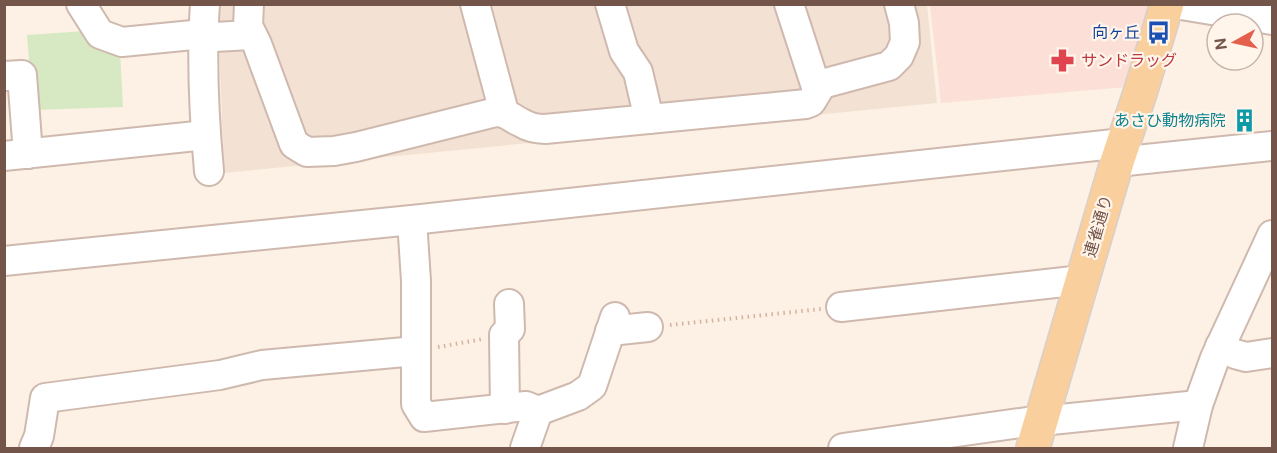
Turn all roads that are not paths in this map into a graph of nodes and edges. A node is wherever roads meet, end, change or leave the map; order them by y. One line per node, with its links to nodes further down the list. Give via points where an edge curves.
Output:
1 (81, 4): 11 (street, via 100,34 122,42)
2 (205, 4): 11 (street)
3 (249, 4): 12 (street)
4 (475, 4): 15 (street)
5 (610, 4): 16 (street, via 624,51 638,72)
6 (789, 4): 14 (street)
7 (899, 4): 14 (street, via 904,42 899,56 889,66 822,84)
8 (1167, 4): 19 (main road, 連雀通り)
9 (1175, 4): 10 (street)
10 (1272, 21)
11 (203, 34): 12 (street); 17 (street)
12 (251, 35): 15 (street, via 294,144 308,152 356,147)
13 (4, 76): 20 (street, via 22,75)
14 (817, 90): 16 (street, via 806,104)
15 (504, 112): 16 (street, via 533,129)
16 (649, 119)
17 (206, 135): 20 (street); 21 (street)
18 (1272, 146): 19 (street)
19 (1120, 153): 22 (street); 25 (main road, 連雀通り)
20 (16, 155)
21 (209, 171)
22 (412, 220): 24 (street); 30 (street)
23 (1272, 236): 29 (street)
24 (4, 261)
25 (1082, 280): 27 (street); 35 (main road, 連雀通り)
26 (509, 304): 33 (street, via 510,329 504,336)
27 (841, 307)
28 (648, 327): 34 (street, via 612,324 592,386 578,396)
29 (1220, 346): 31 (street, via 1246,357); 32 (street)
30 (416, 351): 33 (street, via 416,404 424,417); 36 (street, via 262,365 220,375 45,398)
31 (1272, 353)
32 (1198, 405): 35 (street); 39 (street)
33 (505, 409): 34 (street, via 526,406)
34 (538, 411): 37 (street)
35 (1037, 434): 38 (street)
36 (34, 448)
37 (525, 448)
38 (843, 448)
39 (1188, 448)

